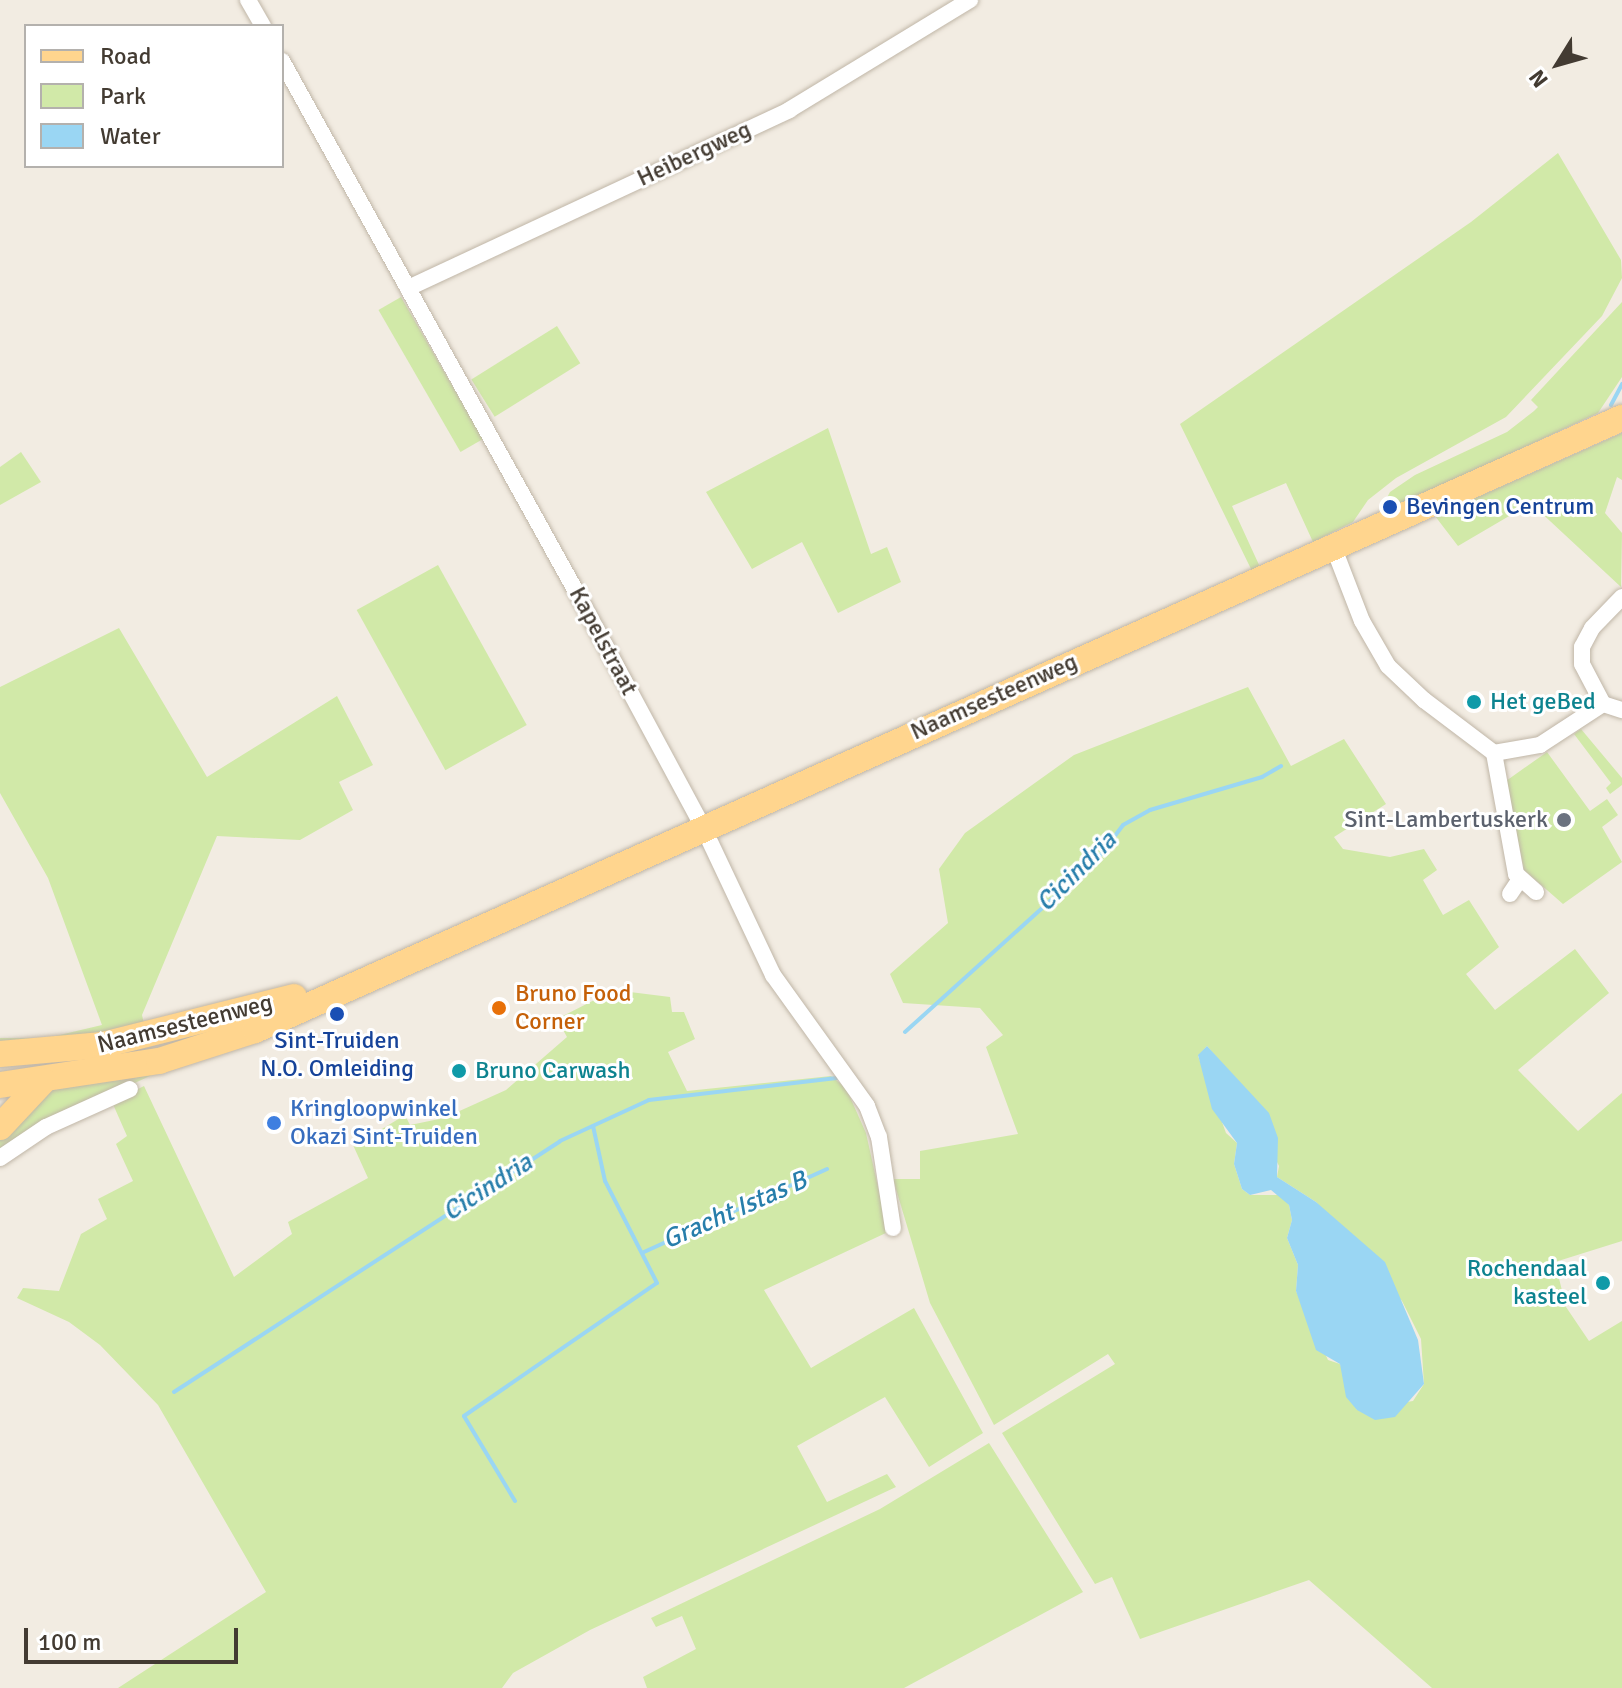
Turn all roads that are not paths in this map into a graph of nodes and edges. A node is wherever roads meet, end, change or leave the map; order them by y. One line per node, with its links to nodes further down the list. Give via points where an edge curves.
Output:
1 (248, 0): 3 (street)
2 (970, 0): 5 (street, Heibergweg, via 789,110)
3 (262, 24)
4 (284, 65): 5 (street, Kapelstraat)
5 (408, 288): 12 (street, Kapelstraat)
6 (1622, 418): 7 (main road, Naamsesteenweg)
7 (1333, 546): 11 (street, via 1362,621 1388,666); 12 (main road, Naamsesteenweg)
8 (1622, 597): 9 (street, via 1592,628 1582,647 1582,664)
9 (1603, 704): 10 (street); 11 (street, via 1540,745)
10 (1622, 710)
11 (1494, 753): 13 (street)
12 (703, 827): 16 (main road, Naamsesteenweg); 25 (street, Kapelstraat, via 787,999 867,1106 879,1137)
13 (1520, 879): 14 (street); 15 (street)
14 (1536, 892)
15 (1510, 894)
16 (366, 976): 17 (main road, Naamsesteenweg, via 222,1018); 20 (main road, Naamsesteenweg, via 335,995 223,1041 159,1061)
17 (75, 1051): 18 (main road, Naamsesteenweg); 19 (main road)
18 (0, 1054)
19 (0, 1070)
20 (43, 1081): 21 (main road, Naamsesteenweg); 23 (main road)
21 (0, 1085)
22 (130, 1089): 24 (street, Naamsesteenweg, via 46,1127)
23 (0, 1127)
24 (0, 1158)
25 (893, 1228)

